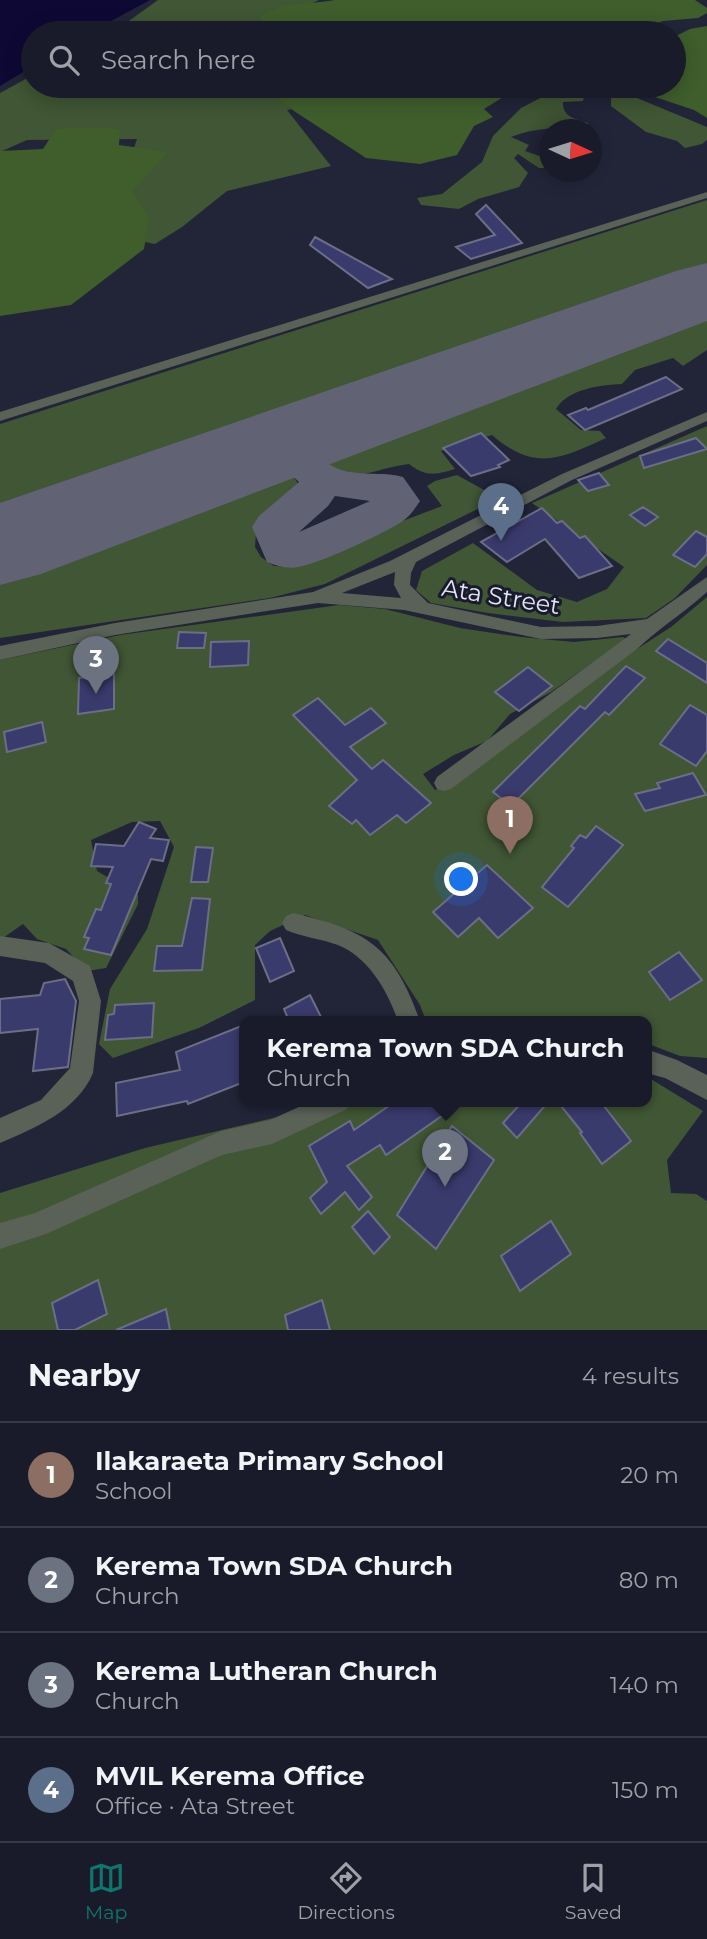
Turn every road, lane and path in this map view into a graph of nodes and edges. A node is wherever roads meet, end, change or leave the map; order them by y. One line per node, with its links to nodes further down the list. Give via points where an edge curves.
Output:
1 (707, 195): 3 (street)
2 (707, 416): 4 (street, via 567,477)
3 (0, 417)
4 (410, 558): 6 (street); 7 (street, via 400,583 405,594)
5 (707, 583): 8 (street, Ata Street)
6 (316, 598): 7 (street, Ata Street); 9 (street, via 114,629)
7 (425, 609): 8 (street, Ata Street, via 541,632 597,632)
8 (651, 625): 10 (street)
9 (0, 653)
10 (444, 783)
11 (293, 923): 13 (street, via 326,930 365,949 402,1000)
12 (0, 946): 17 (street, via 49,953 82,974 90,1001 81,1073 50,1108)
13 (407, 1016)
14 (652, 1063): 15 (street)
15 (707, 1088)
16 (326, 1107): 18 (street, via 272,1132 221,1143 37,1225)
17 (0, 1131)
18 (0, 1236)

